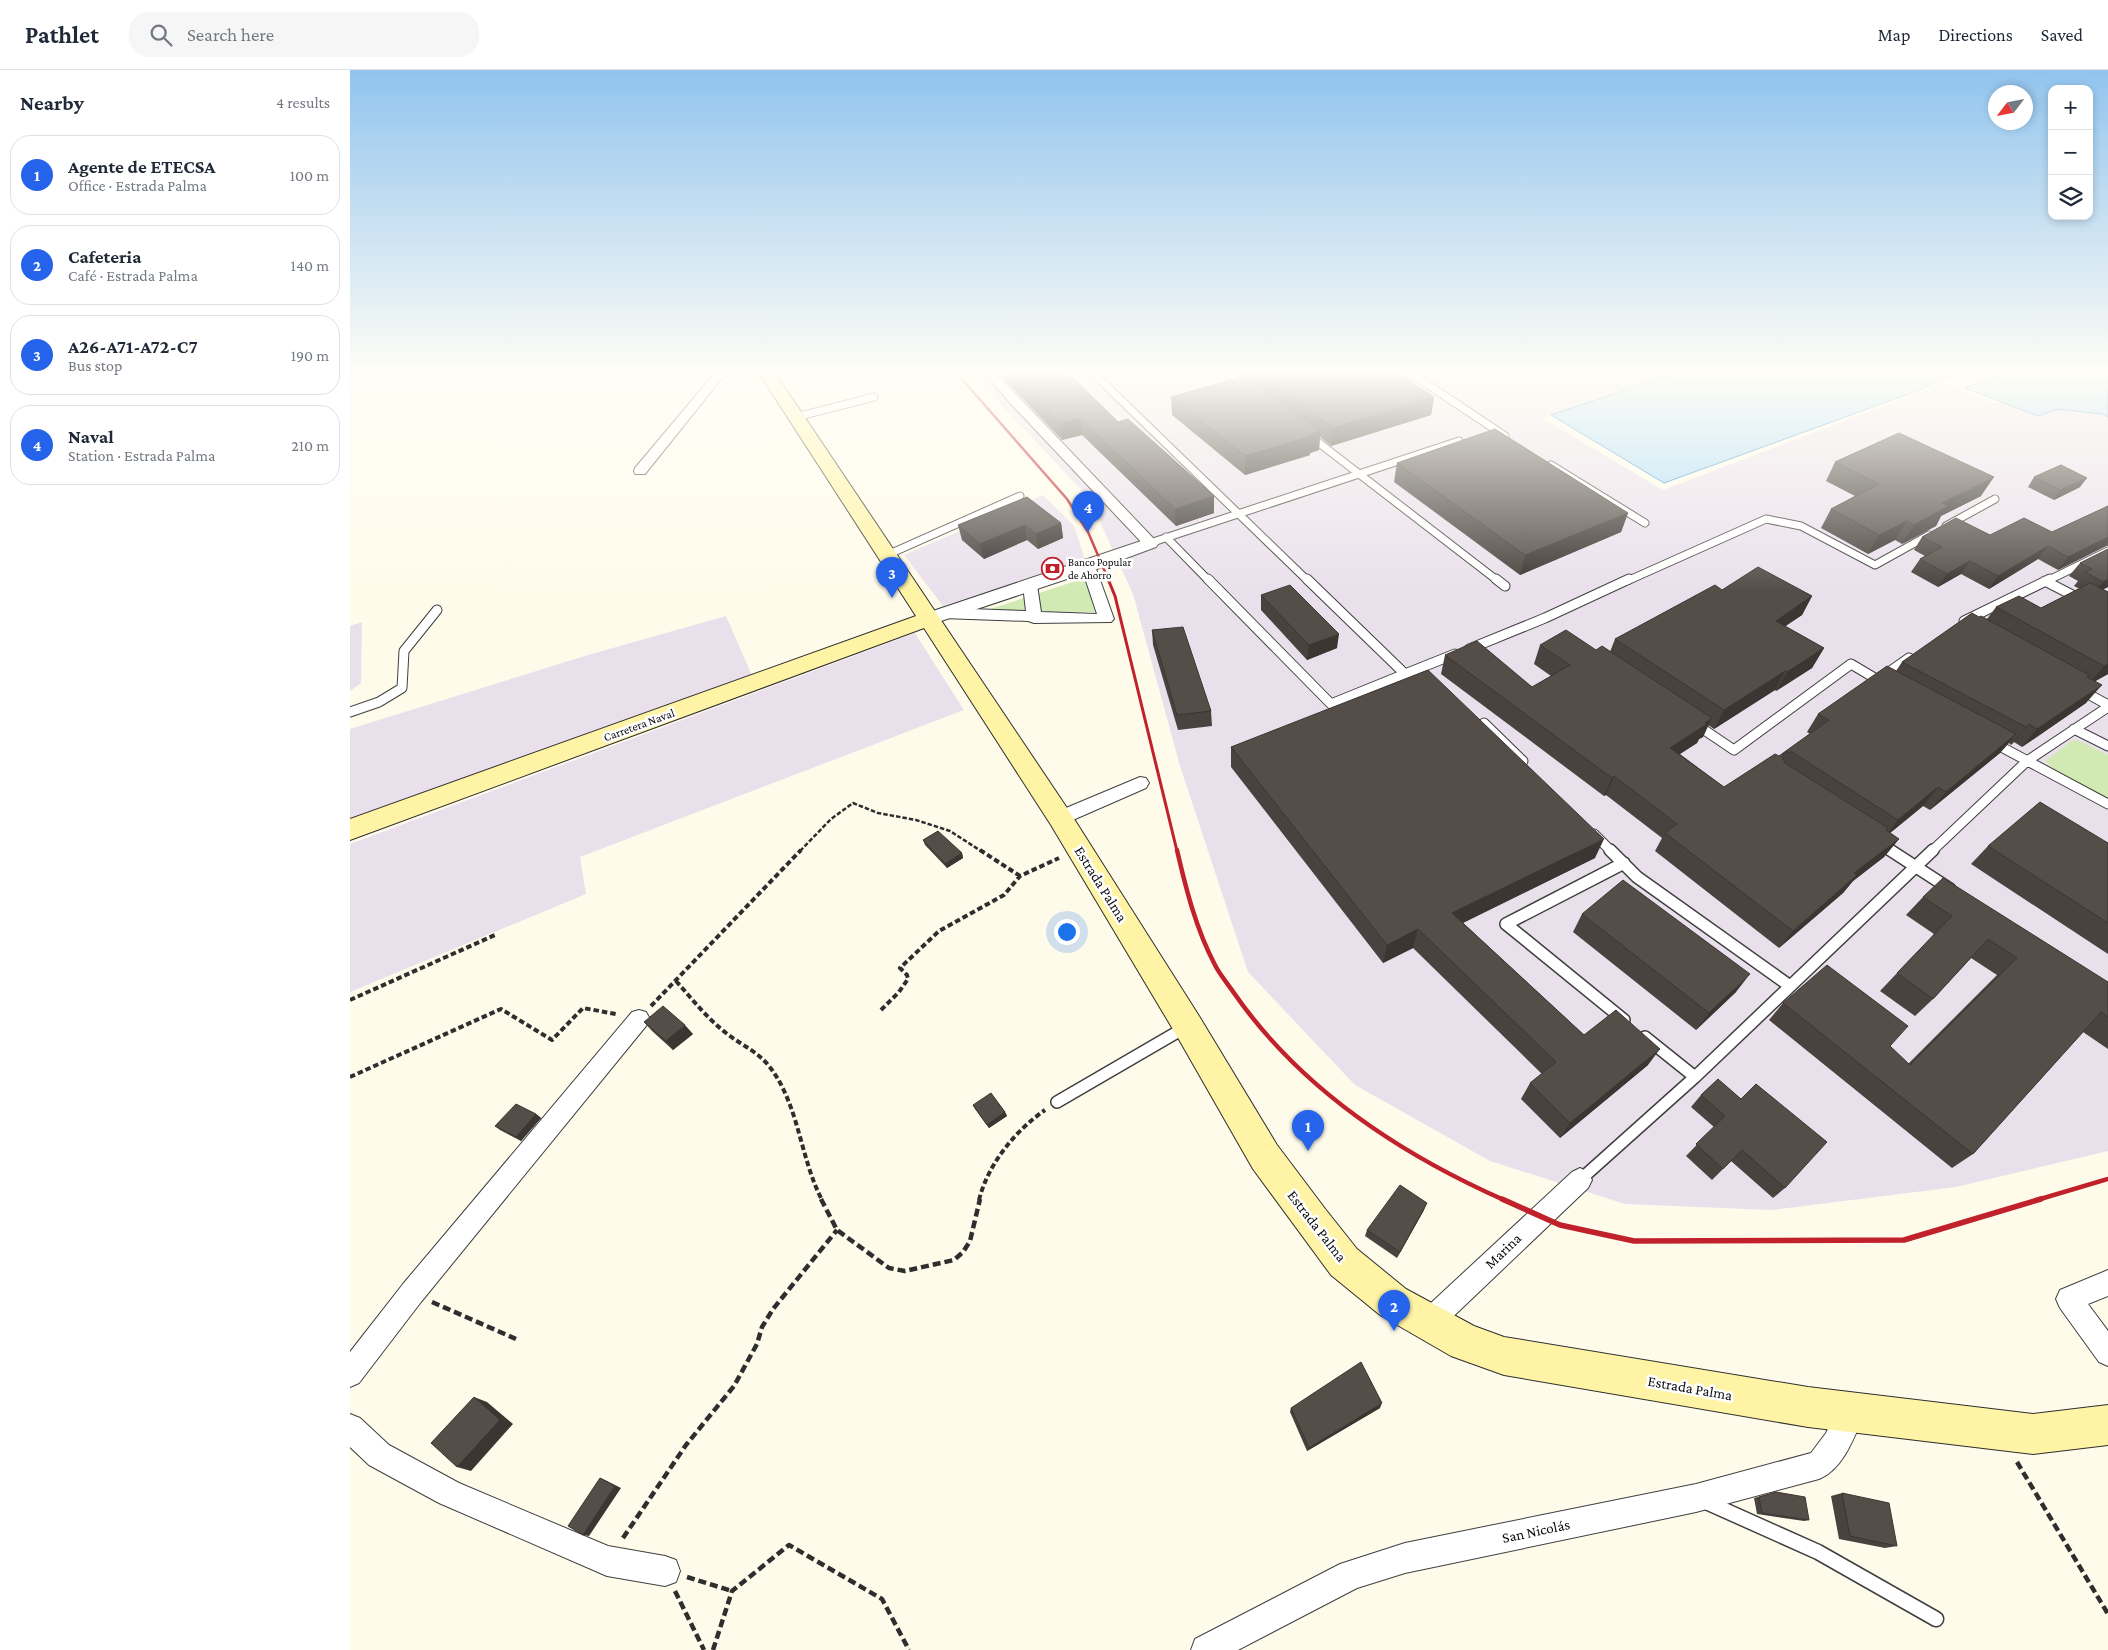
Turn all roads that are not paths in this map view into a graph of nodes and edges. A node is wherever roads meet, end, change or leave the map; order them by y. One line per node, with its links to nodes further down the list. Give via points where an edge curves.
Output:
1 (662, 444): 8 (street)
2 (814, 444): 16 (main road, Estrada Palma)
3 (1058, 444): 14 (street)
4 (1166, 444): 12 (lane)
5 (1320, 444): 9 (lane)
6 (1450, 444): 9 (lane)
7 (1545, 461): 13 (lane)
8 (640, 471)
9 (1359, 473): 12 (lane); 20 (lane)
10 (1020, 496): 16 (lane)
11 (1995, 499): 27 (lane, via 1876,565 1801,526 1766,519 1545,618)
12 (1238, 513): 14 (lane); 27 (lane)
13 (1645, 523)
14 (1158, 540): 17 (street); 27 (lane, via 1331,704)
15 (2108, 551): 18 (lane)
16 (887, 555): 23 (main road, Estrada Palma)
17 (1088, 566): 19 (street); 24 (street, via 1106,619)
18 (2045, 581): 21 (lane); 25 (lane, via 1958,625)
19 (1030, 585): 23 (street); 24 (street)
20 (1505, 586)
21 (2084, 601)
22 (437, 610): 30 (lane, via 404,651 402,688 379,702)
23 (936, 616): 24 (street); 40 (main road, Estrada Palma); 42 (main road, Carretera Naval)
24 (1034, 618)
25 (1970, 627)
26 (1916, 654): 31 (lane, via 1882,682 1850,664 1734,750)
27 (1405, 674)
28 (2074, 686): 29 (lane)
29 (2108, 706): 33 (lane)
30 (350, 712)
31 (1686, 718)
32 (1484, 723): 37 (lane)
33 (2074, 729): 35 (lane); 36 (lane)
34 (1986, 739): 36 (lane)
35 (2108, 746)
36 (2027, 762): 39 (lane); 45 (lane)
37 (1533, 772)
38 (1140, 783): 40 (street)
39 (2108, 804)
40 (1060, 818): 49 (main road, Estrada Palma)
41 (1589, 828): 44 (lane)
42 (350, 830)
43 (1867, 835): 45 (lane)
44 (1624, 863): 47 (lane, via 1637,877); 50 (lane, via 1506,924)
45 (1916, 867): 46 (lane); 47 (lane)
46 (1958, 894)
47 (1790, 986): 50 (lane)
48 (639, 1019): 56 (street)
49 (1188, 1026): 51 (lane); 54 (main road, Estrada Palma, via 1265,1157 1318,1230 1344,1262 1393,1302)
50 (1695, 1077): 52 (lane)
51 (1057, 1102)
52 (1580, 1180): 54 (street, Marina)
53 (2108, 1283): 55 (street, via 2069,1299)
54 (1428, 1323): 57 (main road, Estrada Palma, via 1465,1342 1504,1356 1808,1408)
55 (2108, 1353)
56 (350, 1374)
57 (1851, 1412): 58 (main road, Estrada Palma, via 2033,1434); 60 (street, San Nicolás, via 1836,1442 1819,1465)
58 (2108, 1425)
59 (350, 1428): 61 (street, via 379,1455 449,1493 607,1561)
60 (1696, 1498): 62 (lane, via 1818,1552); 63 (street, San Nicolás, via 1405,1558 1351,1575)
61 (665, 1571)
62 (1936, 1619)
63 (1206, 1650)

